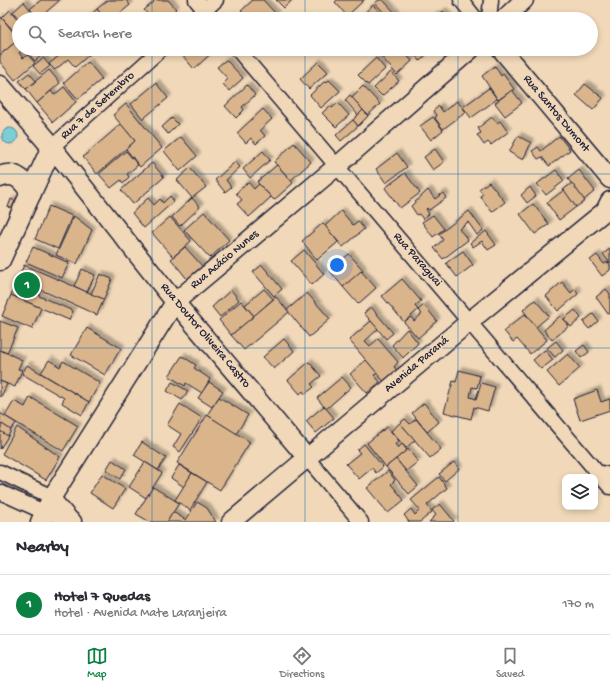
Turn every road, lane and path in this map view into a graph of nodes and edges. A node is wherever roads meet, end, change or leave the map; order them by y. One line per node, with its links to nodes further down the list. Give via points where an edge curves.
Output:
1 (216, 0): 5 (street)
2 (461, 0): 6 (street)
3 (491, 0): 7 (street)
4 (524, 0): 8 (street)
5 (202, 12)
6 (470, 12)
7 (490, 12)
8 (511, 12)
9 (153, 56): 14 (street, Rua 7 de Setembro)
10 (243, 56): 15 (street, Rua Paraguai)
11 (463, 56): 15 (street, Rua Acácio Nunes)
12 (507, 56): 17 (street, Rua Santos Dumont)
13 (0, 86): 14 (main road)
14 (52, 147): 18 (main road); 21 (street, Rua Doutor Oliveira Castro)
15 (336, 167): 21 (street, Rua Acácio Nunes); 22 (street, Rua Paraguai)
16 (0, 177): 18 (main road, via 16,176 24,181)
17 (610, 179)
18 (31, 193): 20 (main road)
19 (608, 210): 22 (street, Avenida Paraná)
20 (0, 260)
21 (176, 302): 23 (street, Rua Doutor Oliveira Castro); 28 (street, Rua Acácio Nunes)
22 (470, 321): 23 (street, Avenida Paraná); 25 (street, Rua Paraguai)
23 (307, 458): 30 (street, Avenida Paraná); 31 (street, Rua Doutor Oliveira Castro)
24 (0, 472): 28 (street)
25 (603, 473): 26 (street, Rua Paraguai)
26 (610, 487)
27 (0, 492): 28 (street)
28 (46, 510): 29 (street)
29 (74, 521)
30 (231, 522)
31 (362, 522)

